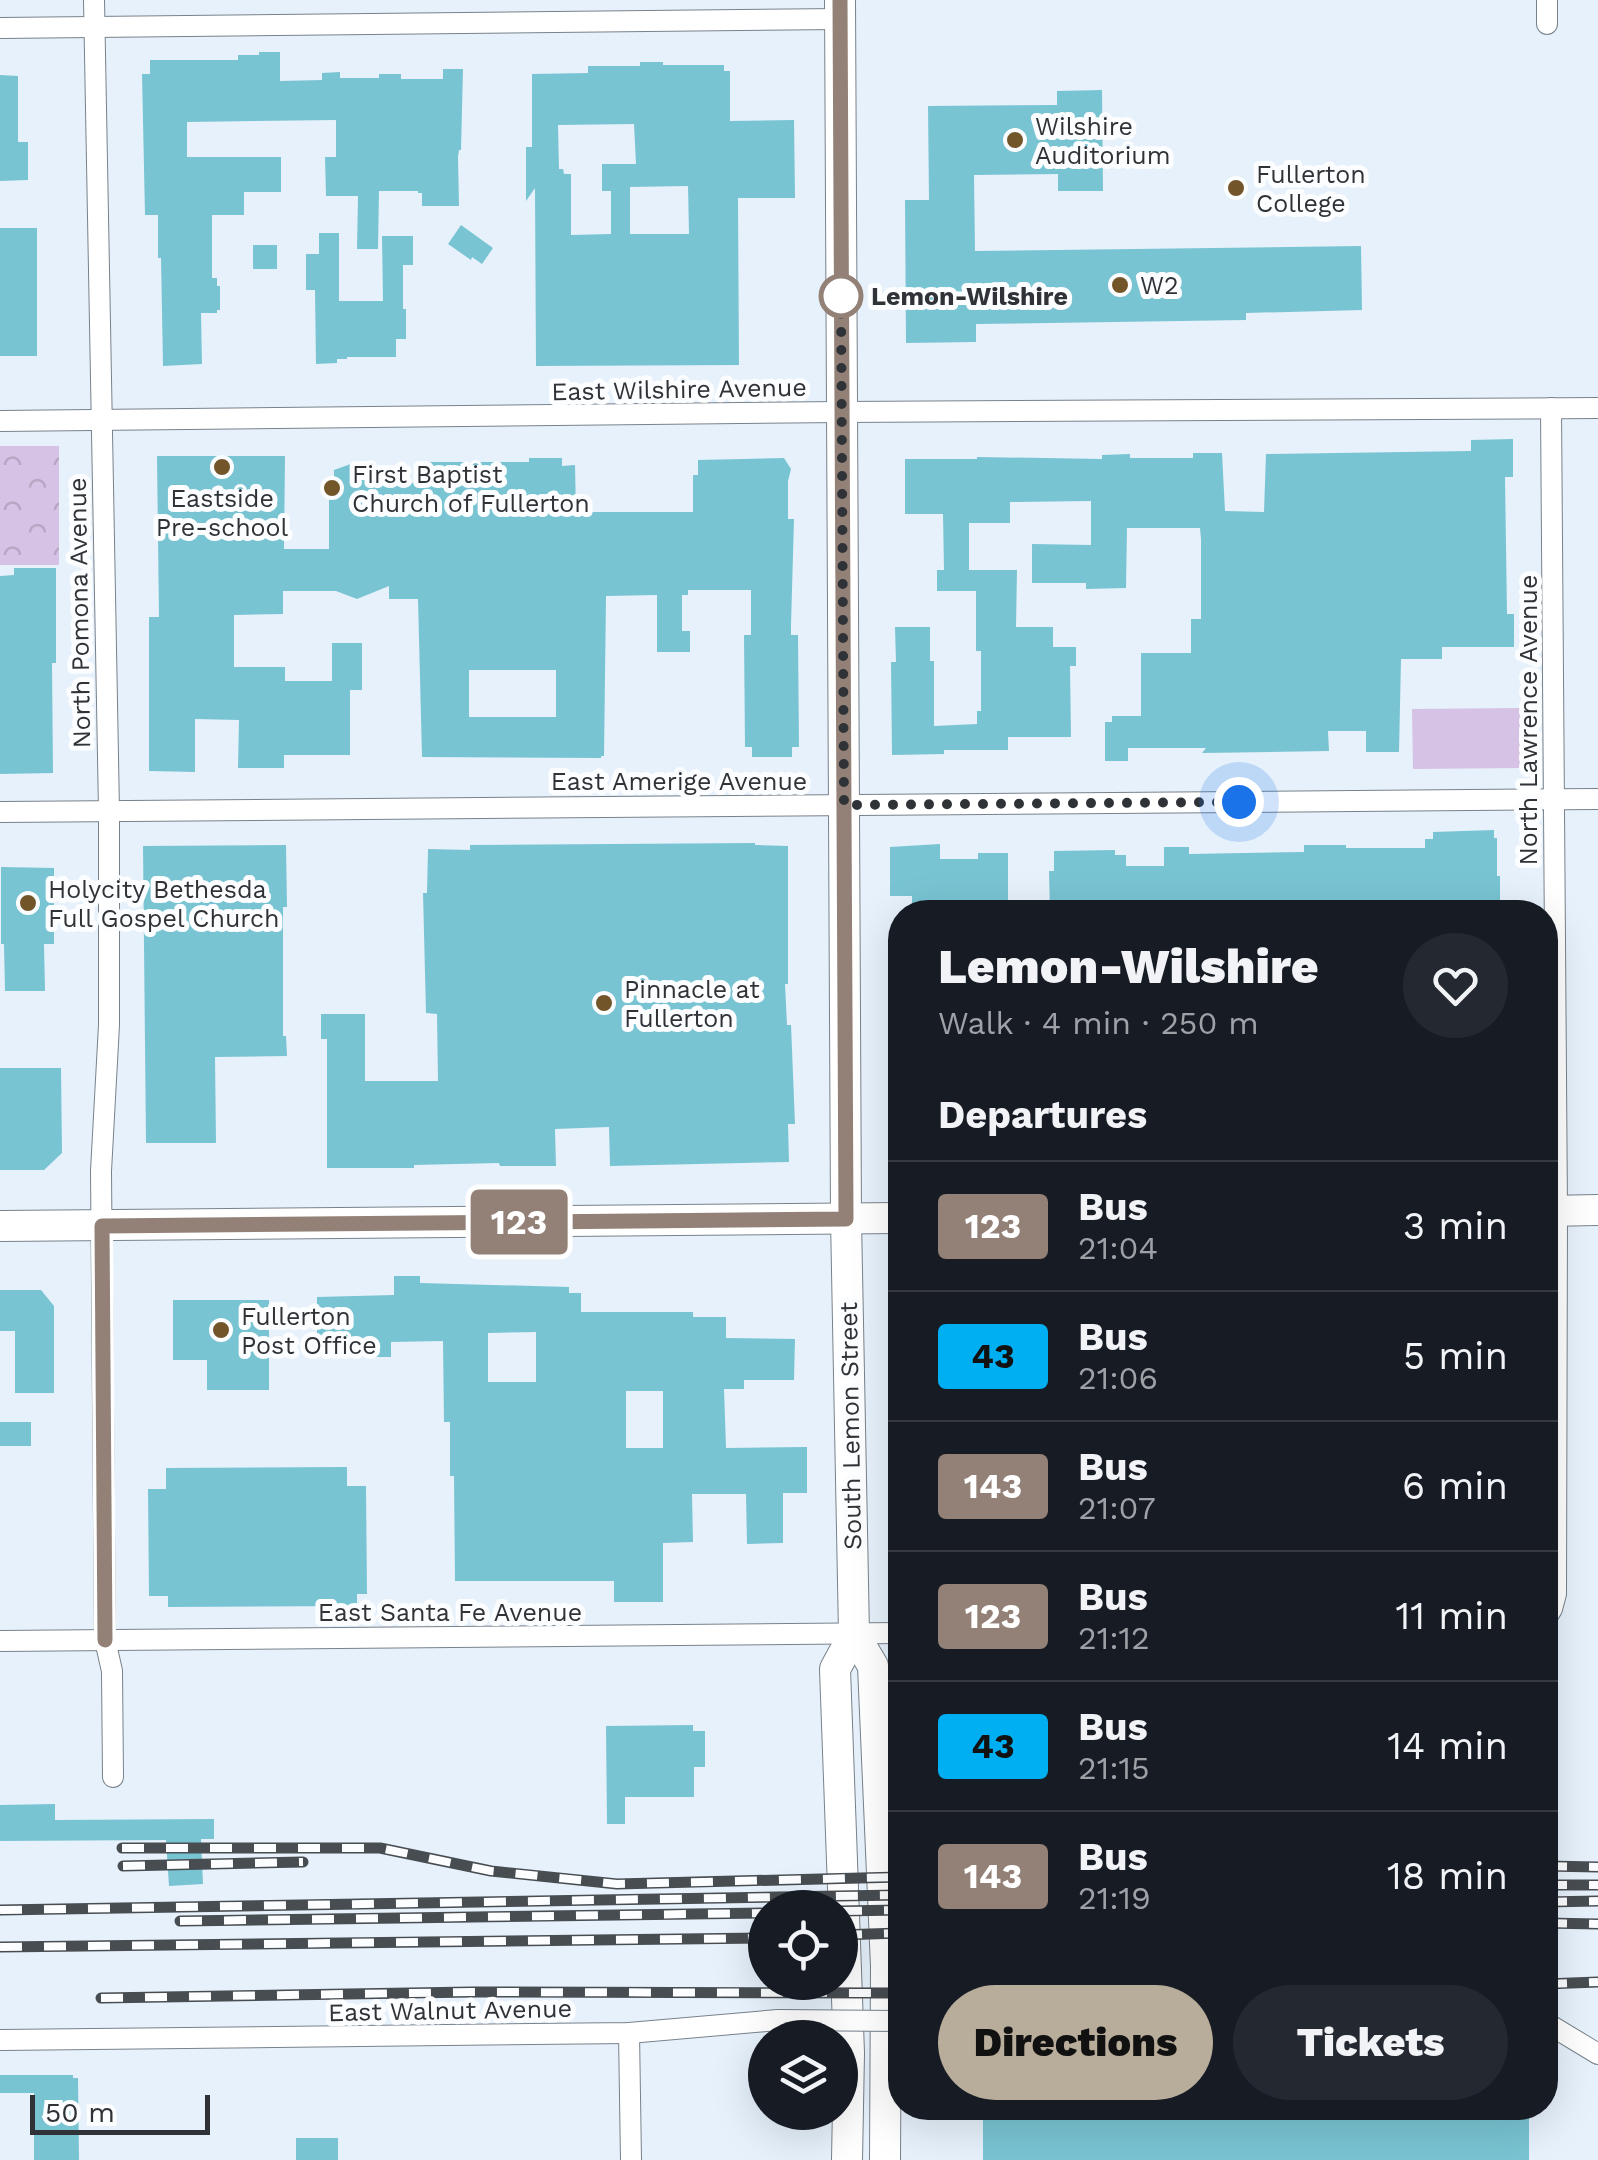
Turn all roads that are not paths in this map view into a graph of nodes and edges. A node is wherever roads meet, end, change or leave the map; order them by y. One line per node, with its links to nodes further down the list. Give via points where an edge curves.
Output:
1 (94, 0): 5 (street, North Pomona Avenue)
2 (1547, 0): 4 (street)
3 (840, 9): 5 (street); 9 (street, South Lemon Street)
4 (1547, 24)
5 (94, 27): 6 (street); 11 (street, North Pomona Avenue)
6 (0, 28)
7 (1551, 408): 8 (street, East Wilshire Avenue); 9 (street, East Wilshire Avenue); 13 (street, North Lawrence Avenue)
8 (1598, 408)
9 (842, 412): 11 (street, East Wilshire Avenue); 14 (street, South Lemon Street)
10 (0, 421): 11 (street, East Wilshire Avenue)
11 (100, 421): 15 (street, North Pomona Avenue)
12 (1598, 799): 13 (street, East Amerige Avenue)
13 (1554, 800): 14 (street, East Amerige Avenue); 17 (street, North Lawrence Avenue)
14 (844, 805): 15 (street, East Amerige Avenue); 21 (street, South Lemon Street)
15 (109, 811): 16 (street, East Amerige Avenue); 23 (street, North Pomona Avenue)
16 (0, 812)
17 (1553, 900)
18 (1598, 1210): 19 (street)
19 (1558, 1211)
20 (888, 1218): 21 (street)
21 (846, 1219): 23 (street); 25 (street, South Lemon Street)
22 (0, 1226): 23 (street)
23 (102, 1226): 26 (street, North Pomona Avenue)
24 (888, 1633): 25 (street, East Santa Fe Avenue)
25 (854, 1634): 26 (street, East Santa Fe Avenue); 35 (street, South Lemon Street, via 835,1670); 36 (street, South Lemon Street, via 873,1666 886,1966)
26 (105, 1640): 27 (street, East Santa Fe Avenue); 28 (street, North Pomona Avenue, via 112,1671)
27 (0, 1641)
28 (113, 1778)
29 (888, 2021): 31 (street, East Walnut Avenue, bridge, via 778,2020)
30 (1558, 2030): 33 (street)
31 (629, 2033): 32 (street, East Walnut Avenue); 34 (street)
32 (0, 2040)
33 (1598, 2054)
34 (631, 2160)
35 (847, 2160)
36 (885, 2160)

